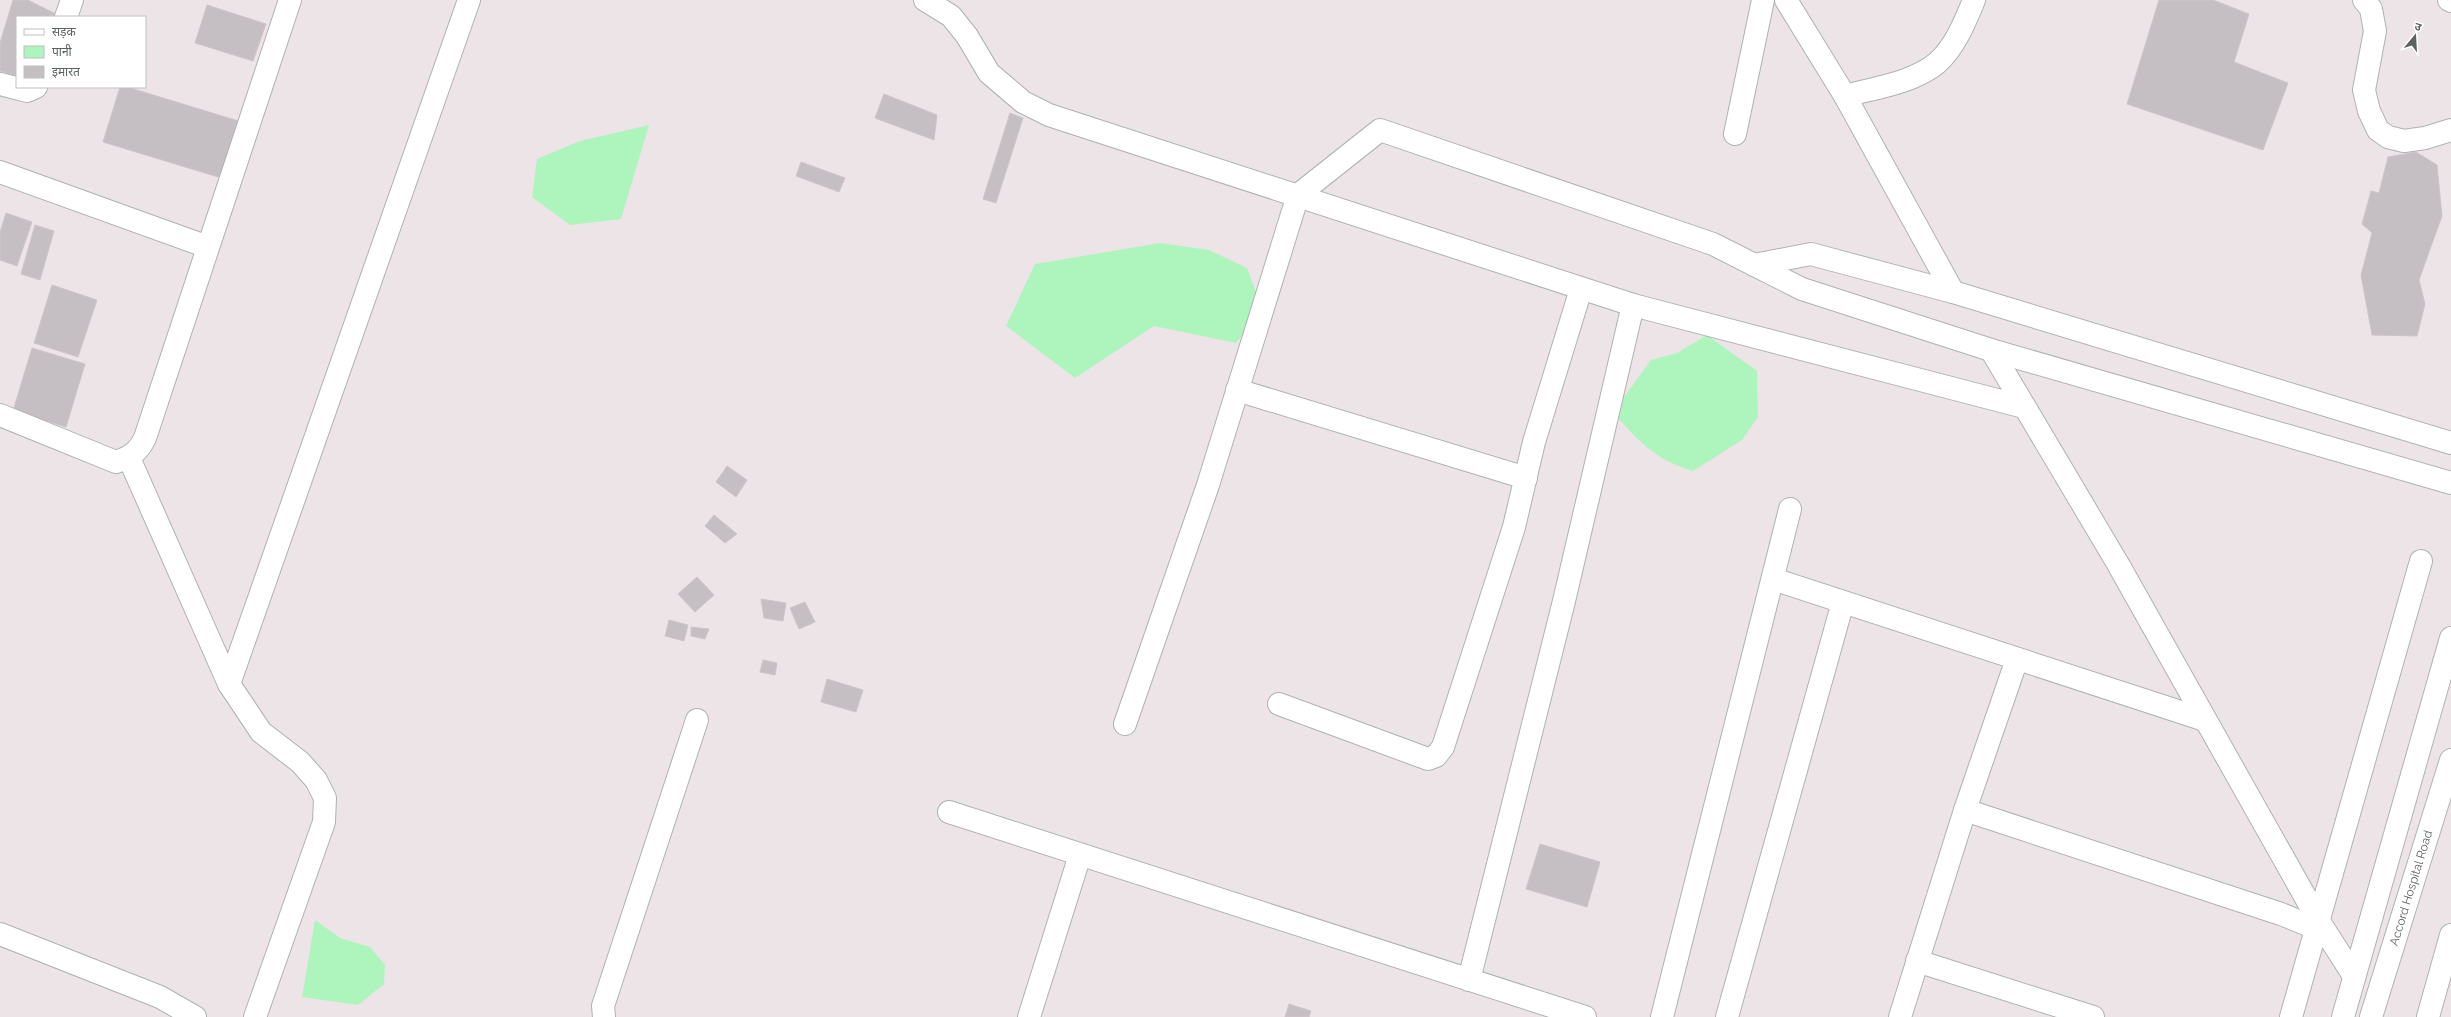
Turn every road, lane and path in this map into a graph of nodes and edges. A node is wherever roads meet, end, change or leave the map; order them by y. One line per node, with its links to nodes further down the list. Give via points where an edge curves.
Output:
1 (72, 0): 9 (street)
2 (290, 0): 17 (street)
3 (469, 0): 36 (street)
4 (925, 0): 16 (street, via 951,16 967,36 989,73 1023,102 1049,115)
5 (1763, 0): 14 (street)
6 (1786, 0): 12 (street)
7 (1974, 0): 12 (street, via 1966,21 1950,49 1936,63 1912,77)
8 (2364, 0): 13 (street, via 2371,9 2375,31 2364,90 2369,111 2378,130 2388,138 2404,141)
9 (66, 16)
10 (0, 84): 11 (street, via 27,91)
11 (34, 88)
12 (1845, 96): 20 (street)
13 (2451, 130)
14 (1735, 134)
15 (0, 172): 17 (street)
16 (1298, 195): 18 (street, via 1380,130 1713,244); 19 (street); 23 (street)
17 (208, 247): 27 (street, via 145,438 138,450)
18 (1754, 265): 20 (street, via 1811,254); 22 (street, via 1802,288)
19 (1581, 289): 21 (street); 28 (street, via 1534,442)
20 (1953, 292): 26 (street)
21 (1633, 305): 24 (street); 50 (street, via 1564,601)
22 (1991, 350): 24 (street); 29 (street)
23 (1237, 390): 28 (street); 40 (street, via 1205,492)
24 (2024, 407): 39 (street, via 2118,564)
25 (0, 415): 27 (street, via 116,462)
26 (2451, 442)
27 (128, 458): 36 (street)
28 (1526, 478): 37 (street, via 1514,528 1450,728 1443,747 1436,756 1428,759)
29 (2451, 483)
30 (1790, 509): 32 (street)
31 (2421, 561): 45 (street)
32 (1774, 579): 33 (street); 56 (street)
33 (1843, 602): 35 (street); 57 (street)
34 (2451, 638): 49 (street)
35 (2017, 659): 39 (street); 42 (street)
36 (229, 684): 52 (street, via 261,732 300,762 316,780 325,798 324,822)
37 (1279, 704)
38 (697, 720): 53 (street, via 603,1006)
39 (2205, 720): 45 (street)
40 (1125, 724)
41 (2451, 760): 62 (street, Accord Hospital Road)
42 (1965, 810): 45 (street); 48 (street)
43 (949, 812): 44 (street)
44 (1080, 855): 50 (street); 54 (street)
45 (2319, 926): 49 (street); 60 (street)
46 (0, 934): 51 (street, via 160,997)
47 (2451, 935): 63 (street)
48 (1917, 961): 58 (street); 59 (street)
49 (2354, 976): 61 (street)
50 (1469, 980): 55 (street)
51 (194, 1017)
52 (255, 1017)
53 (604, 1017)
54 (1029, 1017)
55 (1585, 1017)
56 (1662, 1017)
57 (1727, 1017)
58 (1900, 1017)
59 (2093, 1017)
60 (2292, 1017)
61 (2343, 1017)
62 (2371, 1017)
63 (2428, 1017)

